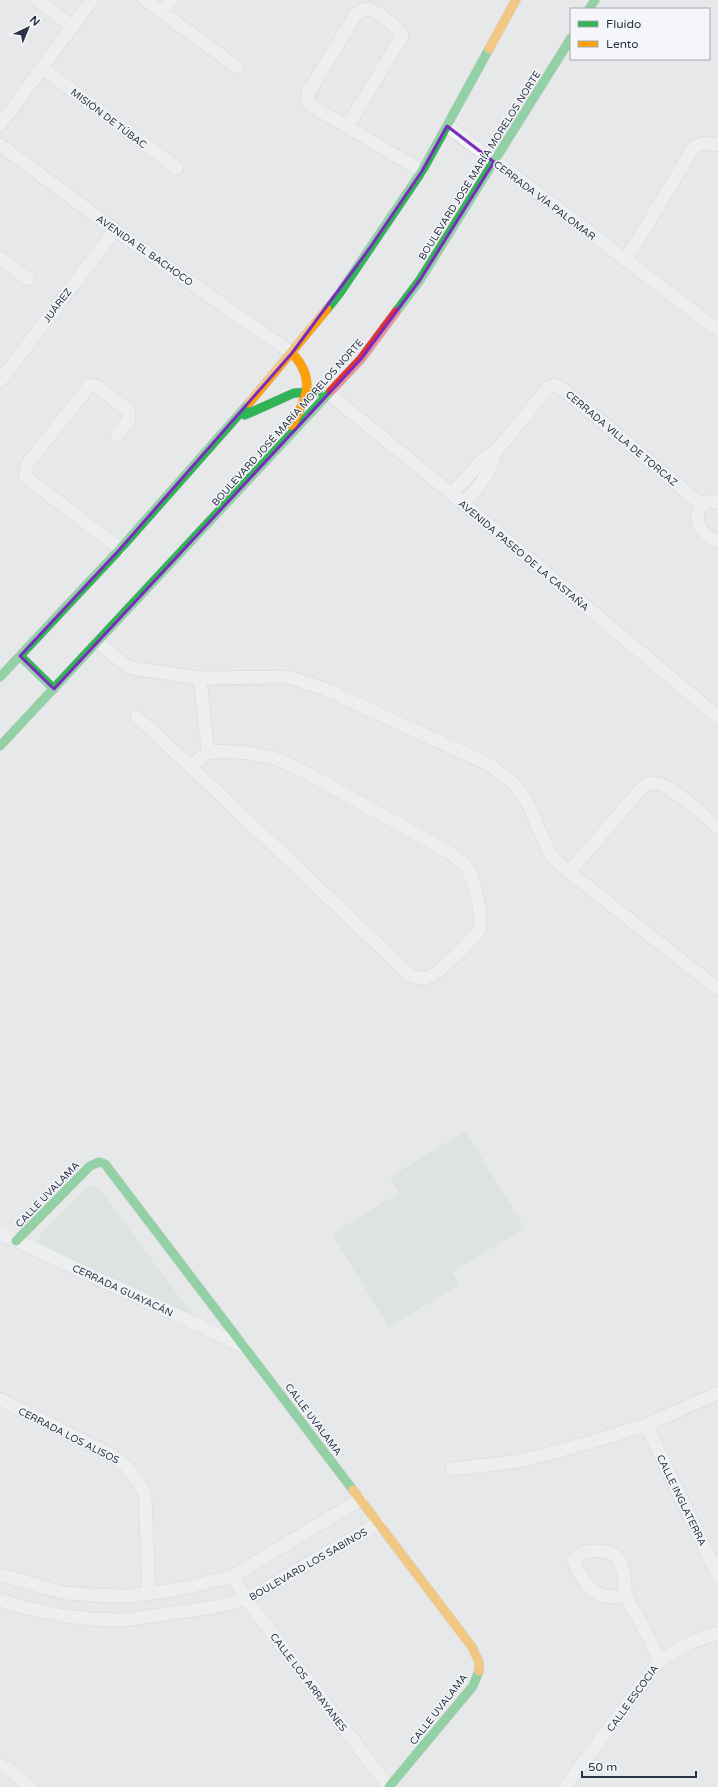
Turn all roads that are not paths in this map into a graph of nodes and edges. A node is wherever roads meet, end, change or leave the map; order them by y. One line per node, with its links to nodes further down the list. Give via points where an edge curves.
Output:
1 (37, 0): 7 (street)
2 (92, 0): 7 (street)
3 (145, 0): 6 (street)
4 (171, 0): 6 (street)
5 (516, 0): 12 (main road)
6 (162, 12): 9 (street)
7 (72, 27): 10 (street)
8 (570, 40): 16 (main road, BOULEVARD JOSÉ MARÍA MORELOS NORTE)
9 (237, 66)
10 (42, 68): 11 (street); 17 (street, MISIÓN DE TÚBAC)
11 (0, 125)
12 (447, 126): 16 (street, CERRADA VÍA PALOMAR); 18 (main road)
13 (347, 127): 13 (street, via 310,105 306,99 356,14 365,9 372,10 398,28 402,35); 18 (street)
14 (0, 145): 19 (street, AVENIDA EL BACHOCO)
15 (718, 145): 21 (street, via 705,143 694,147)
16 (494, 162): 21 (street, CERRADA VÍA PALOMAR); 27 (main road, BOULEVARD JOSÉ MARÍA MORELOS NORTE, via 404,303 361,359)
17 (177, 168)
18 (422, 171): 24 (main road, via 338,294)
19 (115, 230): 24 (street, AVENIDA EL BACHOCO); 25 (street, JUÁREZ)
20 (0, 258): 22 (street)
21 (625, 261): 23 (street, CERRADA VÍA PALOMAR)
22 (28, 279)
23 (718, 330)
24 (292, 353): 26 (main road, via 306,368); 28 (main road)
25 (0, 381)
26 (308, 391): 27 (main road); 28 (main road, via 278,399); 30 (main road)
27 (329, 394): 30 (main road, BOULEVARD JOSÉ MARÍA MORELOS NORTE); 32 (street, AVENIDA PASEO DE LA CASTAÑA)
28 (234, 421): 37 (main road)
29 (117, 435): 37 (street, via 129,419 129,411 98,386 89,386 28,463 25,474)
30 (280, 446): 38 (main road, BOULEVARD JOSÉ MARÍA MORELOS NORTE)
31 (496, 451): 32 (street, CERRADA VILLA DE TORCAZ, via 482,460); 34 (street, CERRADA VILLA DE TORCAZ, via 489,472); 35 (street, CERRADA VILLA DE TORCAZ, via 548,387 554,385 564,390)
32 (452, 494): 34 (street, AVENIDA PASEO DE LA CASTAÑA)
33 (718, 503): 35 (street, via 713,500)
34 (464, 504): 43 (street, AVENIDA PASEO DE LA CASTAÑA)
35 (702, 505): 36 (street, via 697,519 699,526 704,533)
36 (718, 542)
37 (120, 549): 39 (main road)
38 (98, 643): 41 (street, via 126,665 136,669); 42 (main road, BOULEVARD JOSÉ MARÍA MORELOS NORTE)
39 (20, 656): 40 (main road); 42 (main road)
40 (0, 677)
41 (205, 678): 46 (street, via 210,715 206,721); 49 (street, via 289,677 325,689 490,765 514,784 527,802 549,852 559,864)
42 (54, 689): 45 (main road, BOULEVARD JOSÉ MARÍA MORELOS NORTE)
43 (718, 717)
44 (136, 718): 47 (street)
45 (0, 746)
46 (208, 753): 47 (street); 47 (street, via 250,753 277,759 447,851 462,862 470,873 480,910 480,929 437,973 421,979 410,975)
47 (190, 766)
48 (718, 827): 49 (street, via 670,789 658,783 650,783 640,790)
49 (570, 871): 50 (street)
50 (718, 989)
51 (0, 1233): 52 (street, CERRADA GUAYACÁN)
52 (16, 1241): 53 (street, CERRADA GUAYACÁN); 53 (main road, CALLE UVALAMA, via 90,1166 102,1162)
53 (246, 1347): 58 (main road, CALLE UVALAMA)
54 (718, 1393): 56 (street)
55 (0, 1399): 63 (street, CERRADA LOS ALISOS, via 112,1455 134,1474 145,1495)
56 (646, 1424): 57 (street, via 520,1461); 60 (street, CALLE INGLATERRA)
57 (452, 1469)
58 (361, 1499): 59 (main road, CALLE UVALAMA); 62 (street)
59 (379, 1523): 65 (street, BOULEVARD LOS SABINOS); 71 (main road, CALLE UVALAMA, via 472,1647 480,1662 472,1686)
60 (718, 1575)
61 (0, 1576): 63 (street, via 65,1593 129,1596)
62 (233, 1576): 63 (street, via 180,1589); 65 (street, CALLE LOS ARRAYANES)
63 (149, 1593)
64 (627, 1597): 68 (street)
65 (246, 1599): 66 (street, BOULEVARD LOS SABINOS, via 199,1610 123,1620 60,1615); 71 (street, CALLE LOS ARRAYANES)
66 (0, 1600)
67 (718, 1633): 68 (street, CALLE ESCOCIA, via 694,1641)
68 (660, 1660): 72 (street, CALLE ESCOCIA)
69 (0, 1765): 70 (street)
70 (30, 1787)
71 (389, 1787)
72 (565, 1787)

